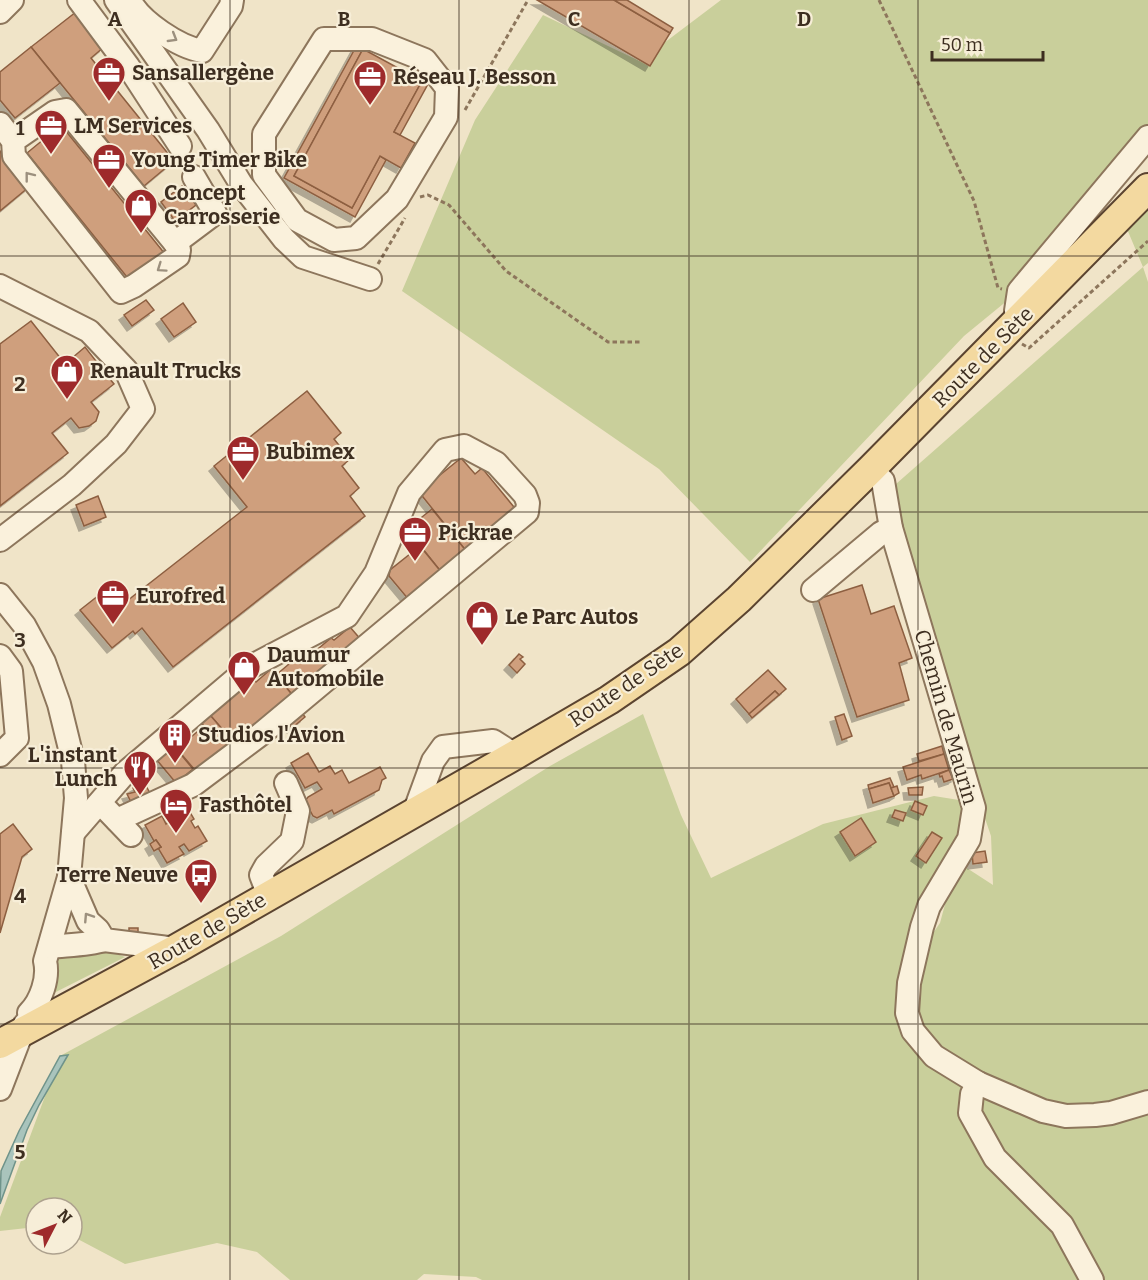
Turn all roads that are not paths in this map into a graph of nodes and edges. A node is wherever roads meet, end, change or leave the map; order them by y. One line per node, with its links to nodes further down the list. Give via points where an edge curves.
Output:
1 (12, 0): 6 (street)
2 (79, 0): 9 (street)
3 (116, 0): 14 (street, via 265,216 303,257)
4 (130, 0): 5 (street, one-way to 5, via 135,10 156,28 191,49 202,51)
5 (232, 0)
6 (0, 12)
7 (7, 133): 13 (street, via 66,110); 13 (street, one-way to 7, via 178,256 121,292 14,156)
8 (1148, 137): 17 (street)
9 (180, 146)
10 (195, 177): 13 (street, via 215,213)
11 (1148, 188): 17 (main road, Route de Sète)
12 (334, 240): 12 (street, via 356,238 398,199 446,117 447,88 425,60 372,39 324,39 264,134 264,176 297,220); 14 (street)
13 (175, 243)
14 (325, 265): 15 (street)
15 (370, 279)
16 (0, 286): 20 (street, via 89,331 126,370 143,409 116,444 72,485)
17 (1015, 315): 18 (main road, Route de Sète)
18 (872, 469): 19 (street, Chemin de Maurin, via 882,481); 26 (main road, Route de Sète, via 680,652)
19 (891, 528): 21 (street); 37 (street, Chemin de Maurin, via 974,808 969,839 929,906 922,927 909,983 907,1013 913,1031 933,1056)
20 (0, 540)
21 (813, 590)
22 (0, 595): 23 (street)
23 (8, 621): 30 (street, via 24,625 44,662 59,704 73,761)
24 (0, 656): 25 (street, via 11,671 17,738)
25 (0, 755)
26 (515, 756): 29 (main road, Route de Sète); 29 (street, via 494,741 443,747 433,761)
27 (286, 783): 32 (street, via 298,810 292,841 261,875)
28 (99, 803): 28 (street, via 125,773 250,667 347,616 376,573 409,493 445,450 464,446 483,455 496,463 525,495 527,512 261,734 193,785 124,828); 30 (street)
29 (414, 813): 32 (main road, Route de Sète)
30 (73, 833): 31 (street)
31 (69, 877): 33 (street, one-way to 31, via 88,921); 35 (street)
32 (269, 896): 34 (main road, Route de Sète)
33 (104, 940): 34 (street); 35 (street)
34 (176, 949): 36 (main road, Route de Sète)
35 (47, 954): 36 (street, via 38,1004)
36 (17, 1030): 38 (street)
37 (978, 1083): 39 (street, Chemin de Maurin, via 1043,1111 1066,1116 1111,1113); 40 (street, via 970,1113 995,1158 1062,1226)
38 (0, 1089)
39 (1148, 1102)
40 (1092, 1280)

